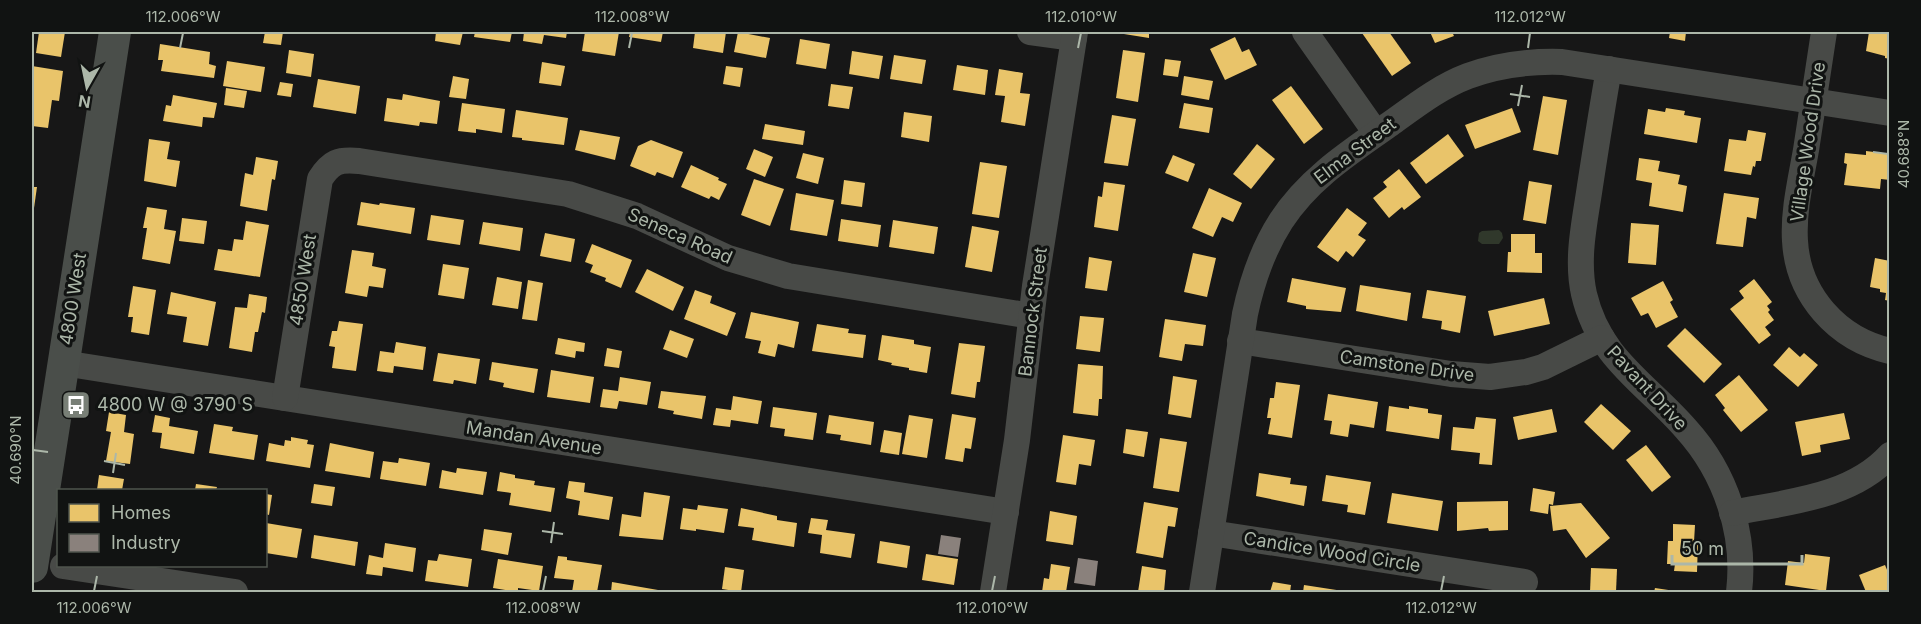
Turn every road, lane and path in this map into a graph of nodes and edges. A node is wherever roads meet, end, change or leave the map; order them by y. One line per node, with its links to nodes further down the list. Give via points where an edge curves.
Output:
1 (115, 32): 15 (main road, 4800 West)
2 (1030, 32): 5 (street)
3 (1305, 32): 9 (street)
4 (1824, 32): 7 (street, Village Wood Drive)
5 (1074, 35): 11 (street, Bannock Street)
6 (1609, 69): 7 (street, Elma Street); 9 (street, Elma Street, via 1545,62 1489,70 1430,95); 12 (street, Pavant Drive, via 1581,262 1585,295)
7 (1813, 101): 8 (street, Elma Street); 14 (street, Village Wood Drive, via 1795,220 1797,259 1810,292 1834,324 1865,344)
8 (1890, 113)
9 (1376, 133): 13 (street, Elma Street, via 1314,180 1280,221 1255,276)
10 (329, 165): 11 (street, Seneca Road, via 359,161 568,194 637,216 709,251 766,271); 16 (street, 4850 West, via 320,179 315,202)
11 (1031, 316): 18 (street, Bannock Street)
12 (1602, 338): 13 (street, Camstone Drive, via 1544,367 1490,377); 19 (street, Pavant Drive, via 1616,360 1698,443 1721,481)
13 (1240, 341): 20 (street, Elma Street)
14 (1890, 351)
15 (63, 363): 16 (street, Mandan Avenue); 21 (main road, 4800 West)
16 (285, 398): 18 (street, Mandan Avenue)
17 (1890, 455): 19 (street, via 1846,487)
18 (1006, 512): 25 (street, Bannock Street)
19 (1732, 513): 27 (street, Pavant Drive, via 1739,550)
20 (1211, 533): 23 (street, Candice Wood Circle); 26 (street, Elma Street)
21 (46, 565)
22 (60, 567): 24 (street)
23 (1525, 582)
24 (235, 592)
25 (993, 592)
26 (1202, 592)
27 (1739, 592)

